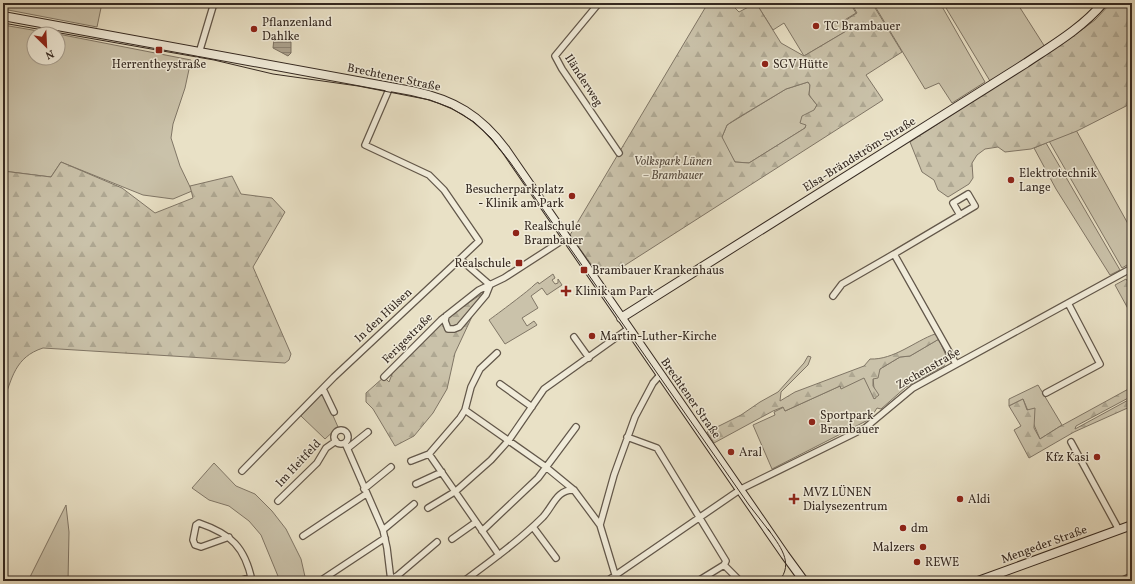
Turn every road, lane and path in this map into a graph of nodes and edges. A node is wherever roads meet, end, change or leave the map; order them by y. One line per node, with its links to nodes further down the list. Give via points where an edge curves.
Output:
1 (214, 3): 5 (street)
2 (599, 3): 7 (street, Iländerweg, via 555,56)
3 (1103, 3): 17 (main road, Elsa-Brändström-Straße, via 1070,33 1026,63)
4 (3, 16): 5 (main road, Brechtener Straße)
5 (199, 52): 6 (main road, Brechtener Straße)
6 (390, 87): 9 (main road, Brechtener Straße, via 445,100 480,121 506,150); 11 (street, In den Hülsen, via 364,145 429,175 444,190 479,241)
7 (619, 153)
8 (960, 215): 10 (street)
9 (566, 238): 13 (street, Ferigestraße); 17 (main road, Brechtener Straße)
10 (894, 254): 14 (street, via 842,284); 22 (street)
11 (460, 259): 13 (street); 26 (street, In den Hülsen)
12 (1132, 268): 15 (street, Zechenstraße)
13 (490, 285): 16 (street, Ferigestraße, via 479,290); 16 (street, Ferigestraße, via 490,290 478,305 454,329 448,329 445,325)
14 (834, 296)
15 (1068, 303): 22 (street, Zechenstraße); 27 (street, via 1100,364)
16 (446, 316): 24 (street, Ferigestraße)
17 (621, 318): 18 (main road, Brechtener Straße)
18 (628, 329): 21 (street); 23 (main road, Brechtener Straße)
19 (574, 337): 21 (street)
20 (497, 353): 29 (street, via 480,369 471,387)
21 (589, 358): 28 (street, via 544,389)
22 (956, 364): 46 (street, Zechenstraße, via 904,393 865,428)
23 (660, 375): 33 (street, via 647,393); 46 (main road, Brechtener Straße)
24 (384, 377)
25 (500, 384): 28 (street)
26 (323, 389): 30 (street); 42 (street, In den Hülsen)
27 (1046, 393)
28 (532, 407): 34 (street)
29 (465, 410): 34 (street); 38 (street, via 445,438)
30 (334, 412)
31 (576, 427): 41 (street)
32 (368, 432): 37 (street)
33 (627, 437): 52 (street, via 657,448); 54 (street)
34 (509, 440): 41 (street); 47 (street, via 478,473)
35 (336, 442): 37 (street, Im Heitfeld); 37 (street, Im Heitfeld, via 335,433 342,430 348,435); 49 (street, Im Heitfeld, via 326,448 317,463)
36 (1071, 442): 58 (street)
37 (347, 445): 48 (street, Im Heitfeld)
38 (429, 454): 39 (street); 43 (street)
39 (411, 461)
40 (391, 467): 48 (street)
41 (546, 467): 45 (street); 59 (street, via 538,478)
42 (242, 471)
43 (442, 472): 44 (street); 47 (street)
44 (416, 484)
45 (574, 490): 54 (street); 56 (street, via 566,490 560,495)
46 (740, 490): 52 (street, Zechenstraße); 78 (main road, Brechtener Straße)
47 (456, 491): 51 (street); 53 (street)
48 (365, 492): 57 (street, Im Heitfeld); 60 (street)
49 (278, 501)
50 (414, 504): 57 (street)
51 (428, 508)
52 (699, 517): 67 (street); 69 (street, Zechenstraße)
53 (476, 522): 59 (street); 63 (street)
54 (600, 525): 69 (street)
55 (1132, 525): 58 (main road, Mengeder Straße)
56 (533, 527): 65 (street); 66 (street)
57 (383, 530): 62 (street, Im Heitfeld)
58 (1119, 530): 79 (main road, Mengeder Straße)
59 (482, 531): 65 (street)
60 (303, 536)
61 (229, 537): 61 (street, via 198,523 193,540 195,545 201,547); 70 (street, via 247,560)
62 (385, 538): 73 (street); 74 (street, Im Heitfeld)
63 (452, 539)
64 (437, 542): 74 (street, Im Heitfeld)
65 (499, 555): 75 (street)
66 (556, 558)
67 (725, 563): 71 (street); 77 (street)
68 (1132, 576): 80 (street)
69 (616, 578): 76 (street, Zechenstraße)
70 (252, 579): 72 (street)
71 (737, 580)
72 (239, 581)
73 (320, 581)
74 (389, 581)
75 (464, 581)
76 (607, 581)
77 (698, 581)
78 (804, 581)
79 (978, 581)
80 (1122, 581)

